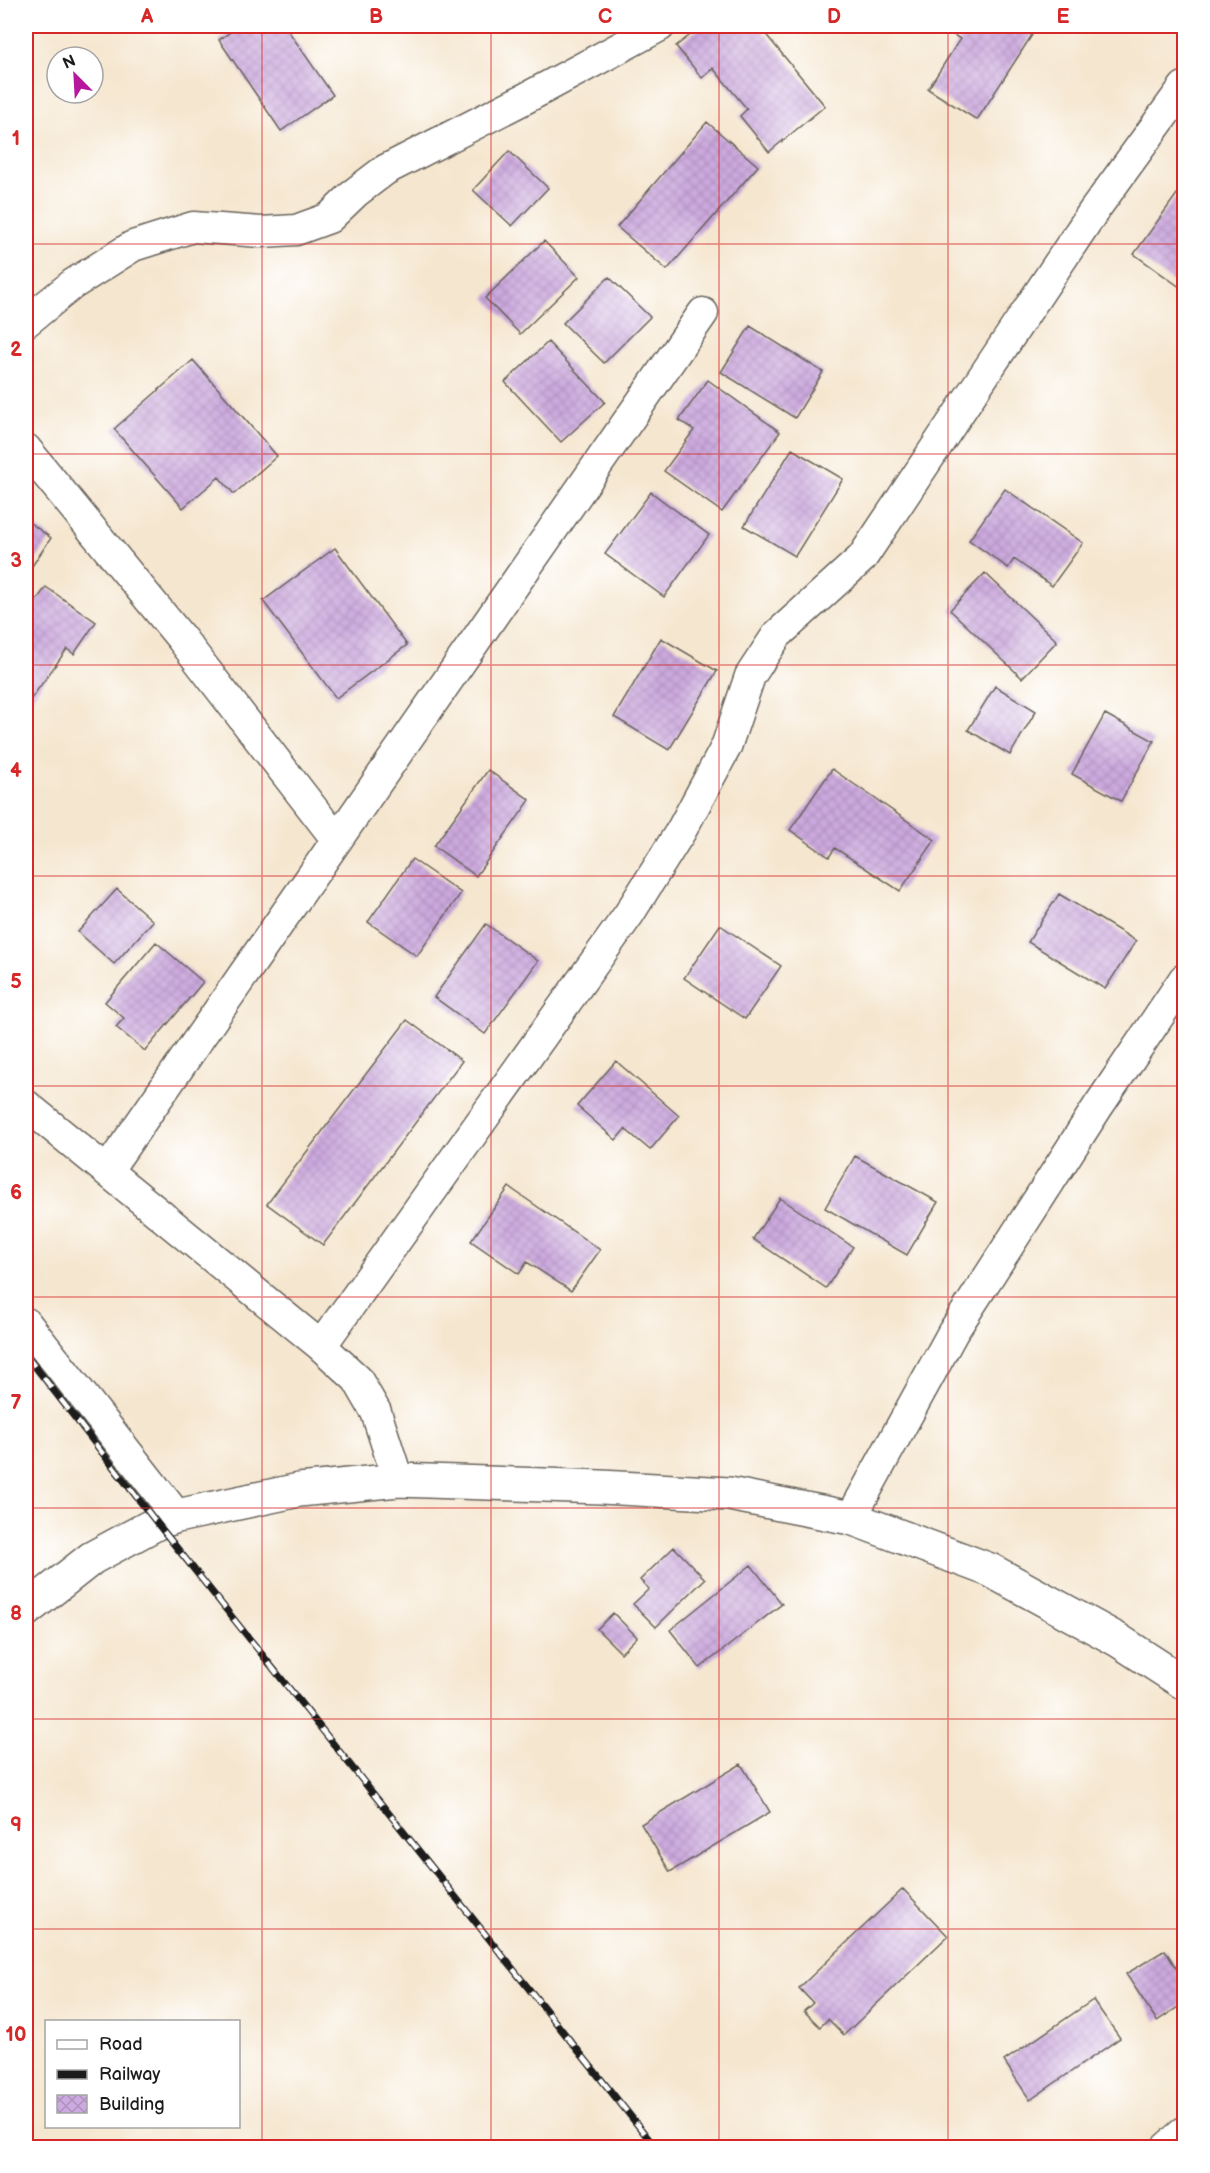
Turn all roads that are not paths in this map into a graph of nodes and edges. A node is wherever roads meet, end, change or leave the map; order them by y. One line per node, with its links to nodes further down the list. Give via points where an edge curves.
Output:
1 (660, 26): 4 (street, via 385,170 329,218 296,230 261,232 193,227 133,246 73,284)
2 (1185, 87): 11 (street, via 1093,212 862,558 777,635 750,676 726,747 682,829 629,914)
3 (702, 312): 6 (street)
4 (26, 322)
5 (26, 449): 6 (street, via 181,638)
6 (337, 840): 9 (street)
7 (1185, 979): 14 (street, via 953,1332)
8 (26, 1105): 9 (street)
9 (107, 1172): 11 (street)
10 (26, 1323): 13 (street)
11 (321, 1346): 12 (street, via 357,1379 376,1412)
12 (398, 1480): 13 (street, via 299,1490); 14 (street, via 729,1494)
13 (177, 1516): 15 (street, via 92,1558)
14 (851, 1518): 16 (street, via 990,1570 1118,1640)
15 (26, 1610)
16 (1185, 1683)
17 (1185, 2132): 18 (street)
18 (1166, 2148)

